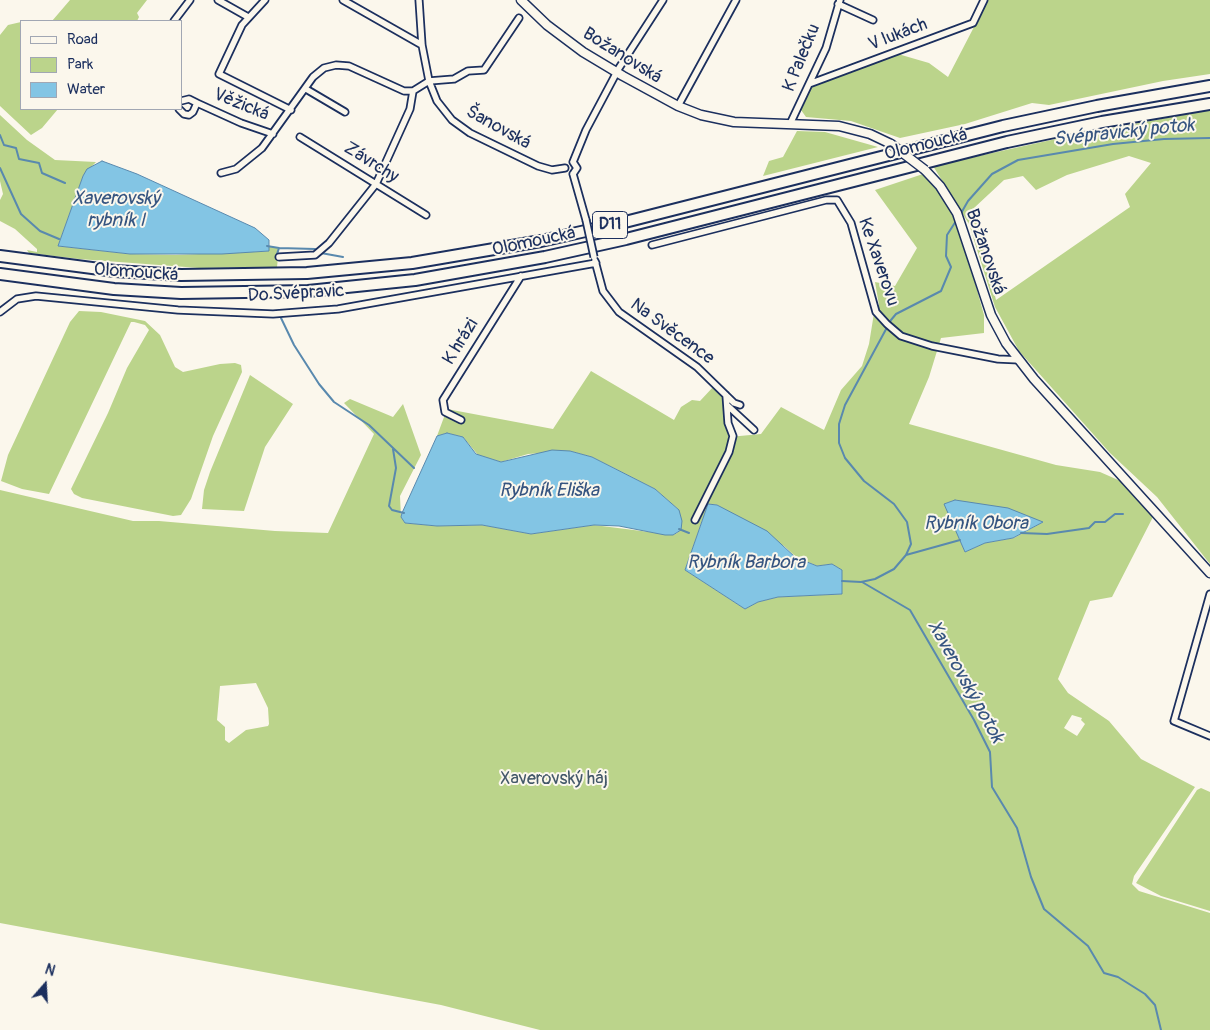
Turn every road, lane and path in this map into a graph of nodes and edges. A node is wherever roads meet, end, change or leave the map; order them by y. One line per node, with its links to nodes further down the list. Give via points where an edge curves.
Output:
1 (190, 0): 13 (street)
2 (218, 0): 11 (street)
3 (265, 0): 11 (street)
4 (343, 0): 15 (street)
5 (419, 0): 15 (street, Šanovská)
6 (521, 0): 16 (street, Božanovská, via 562,36)
7 (663, 0): 16 (street)
8 (736, 0): 25 (street)
9 (984, 0): 18 (street, V lukách, via 973,23)
10 (839, 2): 14 (street, K Palečku); 18 (street, K Palečku, via 826,48)
11 (248, 17): 27 (street, via 219,74)
12 (519, 18): 17 (street, via 484,70 468,71 454,79)
13 (175, 20)
14 (873, 20)
15 (422, 44): 17 (street, Šanovská)
16 (617, 73): 25 (street, Božanovská); 32 (street, via 586,130)
17 (429, 81): 21 (street); 33 (street, Šanovská, via 437,101 452,120 470,133 542,168)
18 (809, 84): 29 (street, K Palečku)
19 (1210, 86): 39 (highway, Olomoucká / D11, via 1003,126 567,235 412,263 308,273 182,275 97,269)
20 (306, 89): 21 (street, Věžická, via 318,71 342,65 404,91); 27 (street, Věžická); 28 (street)
21 (412, 90): 36 (street, via 410,109)
22 (182, 101): 23 (street, Věžická, via 189,99)
23 (197, 103): 26 (street, Věžická, via 189,115); 30 (street, Věžická)
24 (1210, 104): 42 (highway, Olomoucká / D11, via 1007,142 545,257 405,281 308,291 181,293 114,289)
25 (678, 106): 29 (street, Božanovská, via 734,122)
26 (180, 110)
27 (291, 110): 30 (street, Věžická)
28 (345, 112)
29 (790, 124): 45 (street, Božanovská, bridge, via 823,124 855,129 890,144 925,170 940,186 958,216 991,315 1006,343)
30 (273, 134): 34 (street, Věžická, via 247,162)
31 (300, 137): 36 (street, Závrchy)
32 (573, 162): 33 (street, via 568,162); 35 (street, Na Svěcence, via 577,168)
33 (565, 168): 35 (street, via 568,174)
34 (221, 173)
35 (573, 174): 41 (street, Na Svěcence, bridge)
36 (376, 184): 37 (street, Závrchy); 40 (street, via 315,255)
37 (426, 215)
38 (652, 245): 45 (street, Ke Xaverovu, via 836,200 852,223 876,312 888,326 901,336 932,346 998,360)
39 (0, 256)
40 (278, 257)
41 (595, 260): 43 (street, Do Svépravic); 46 (street, Na Svěcence, via 604,291 618,312 697,367)
42 (0, 274)
43 (521, 276): 44 (street, Do Svépravic, via 338,309 273,314 178,310 36,296 17,299); 49 (street, K hrázi, via 443,400 448,414)
44 (0, 312)
45 (1020, 360): 52 (street, Božanovská)
46 (726, 395): 47 (street); 48 (street, Na Svěcence)
47 (727, 404): 50 (street, via 730,411); 51 (street, via 728,423 733,436 729,452)
48 (740, 405)
49 (461, 420)
50 (754, 430)
51 (695, 520)
52 (1210, 573)
53 (1210, 594): 54 (street, via 1174,721)
54 (1210, 736)

